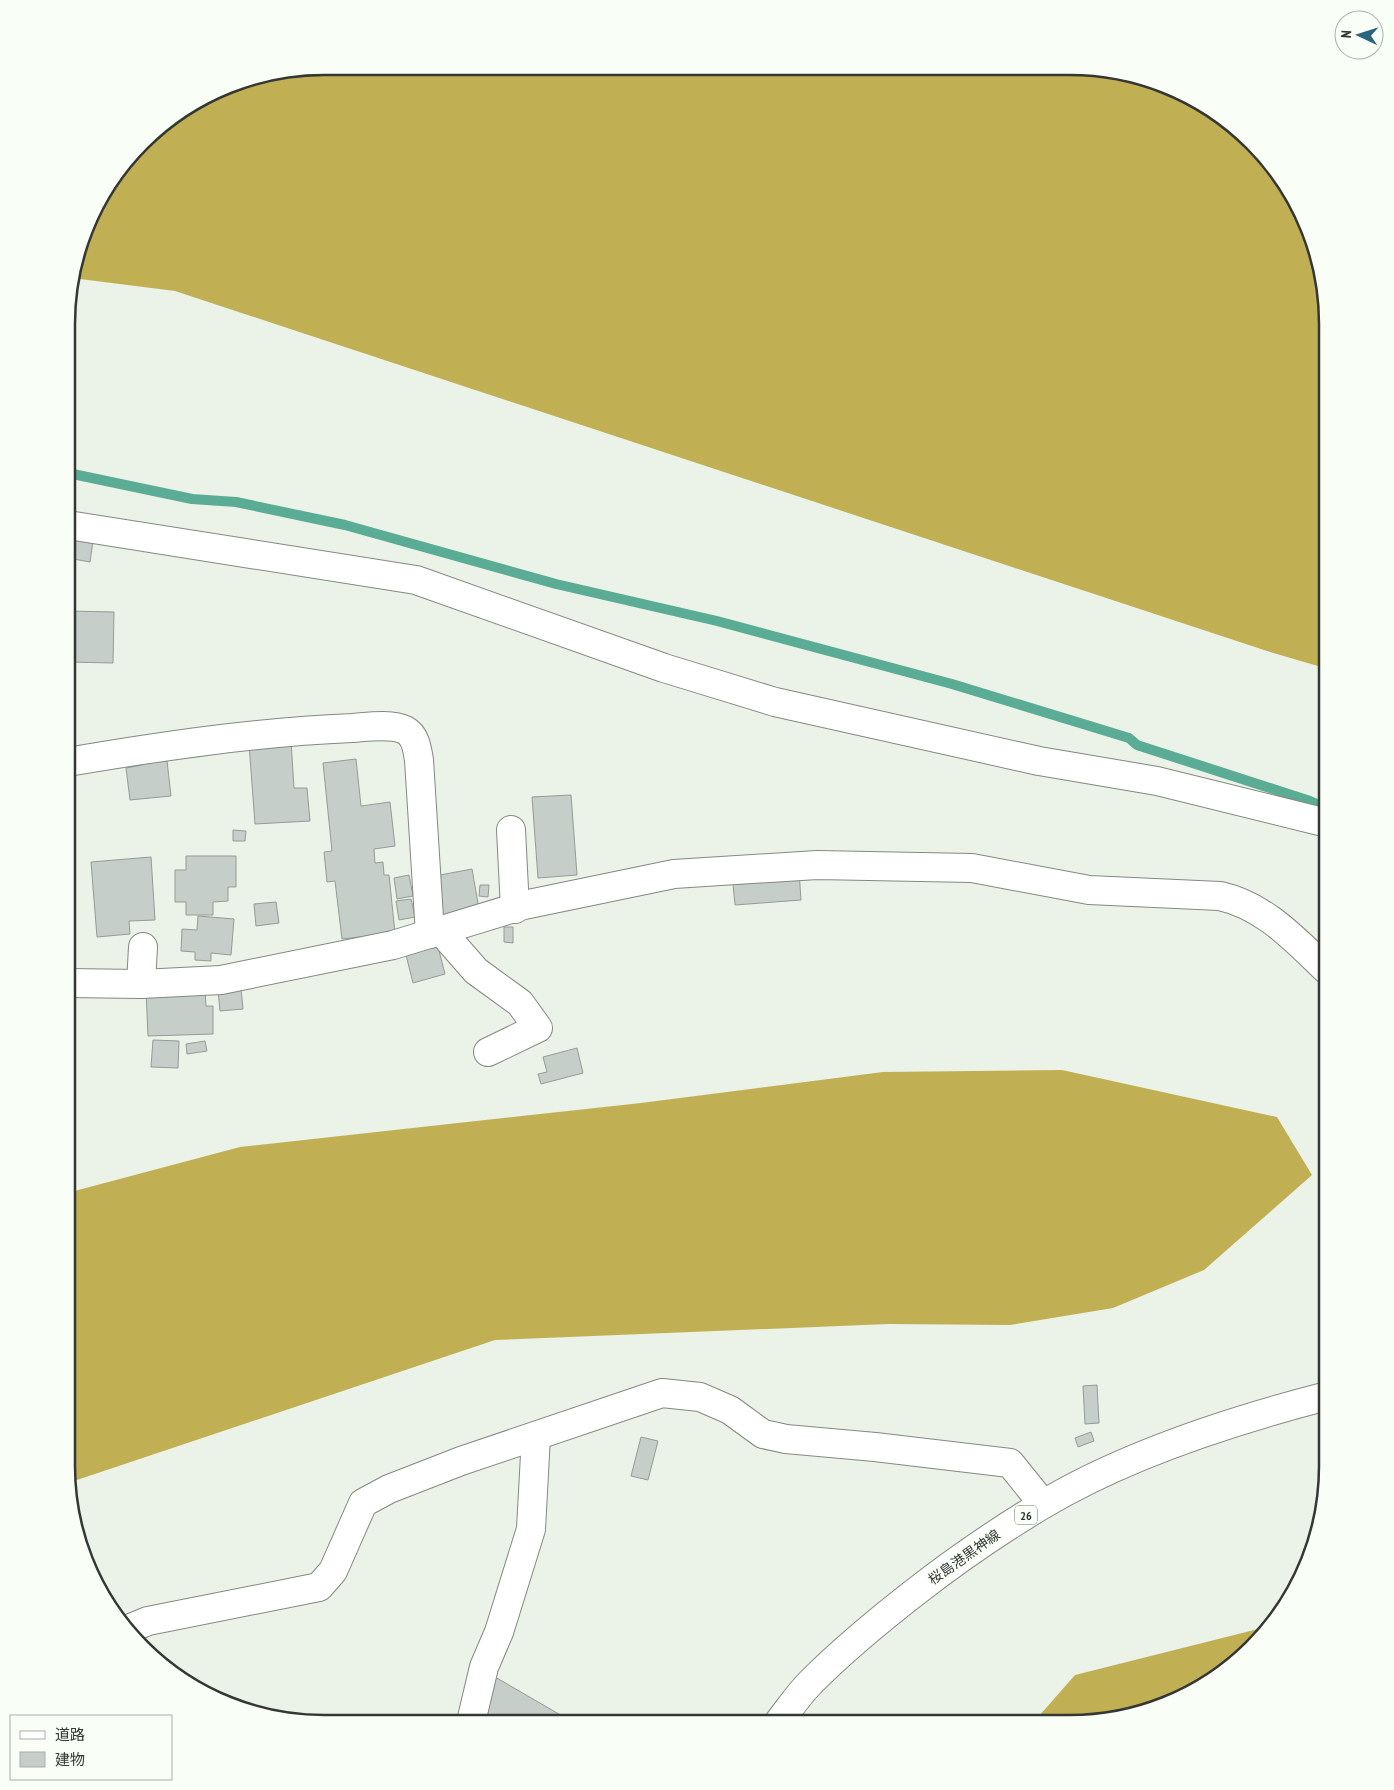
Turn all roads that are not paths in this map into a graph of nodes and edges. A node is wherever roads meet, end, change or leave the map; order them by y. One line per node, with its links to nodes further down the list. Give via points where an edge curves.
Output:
1 (75, 526): 3 (street, via 416,580 664,668 775,702 1039,760 1158,781)
2 (75, 761): 6 (street, via 168,745 324,729 384,727 405,730 415,739 419,760)
3 (1319, 821)
4 (511, 830): 5 (street)
5 (515, 909): 6 (street); 8 (street, via 674,874 817,865 972,868 1089,890 1220,896 1240,900 1276,922)
6 (435, 933): 10 (street, via 393,945 221,980); 11 (street, via 476,971 520,1003 538,1028)
7 (143, 947): 10 (street)
8 (1319, 962)
9 (75, 983): 10 (street)
10 (141, 984)
11 (488, 1052)
12 (1319, 1398): 14 (street, 桜島港黒神線 / 26, via 1191,1438 1122,1465)
13 (536, 1436): 14 (street, via 662,1393 700,1397 730,1410 762,1434 1010,1464); 15 (street, via 389,1489 363,1503 333,1571 319,1587 148,1621); 16 (street, via 532,1529 499,1632 484,1667)
14 (1043, 1504): 17 (street, 桜島港黒神線 / 26, via 955,1561 873,1625 810,1683)
15 (134, 1627)
16 (473, 1715)
17 (784, 1715)

